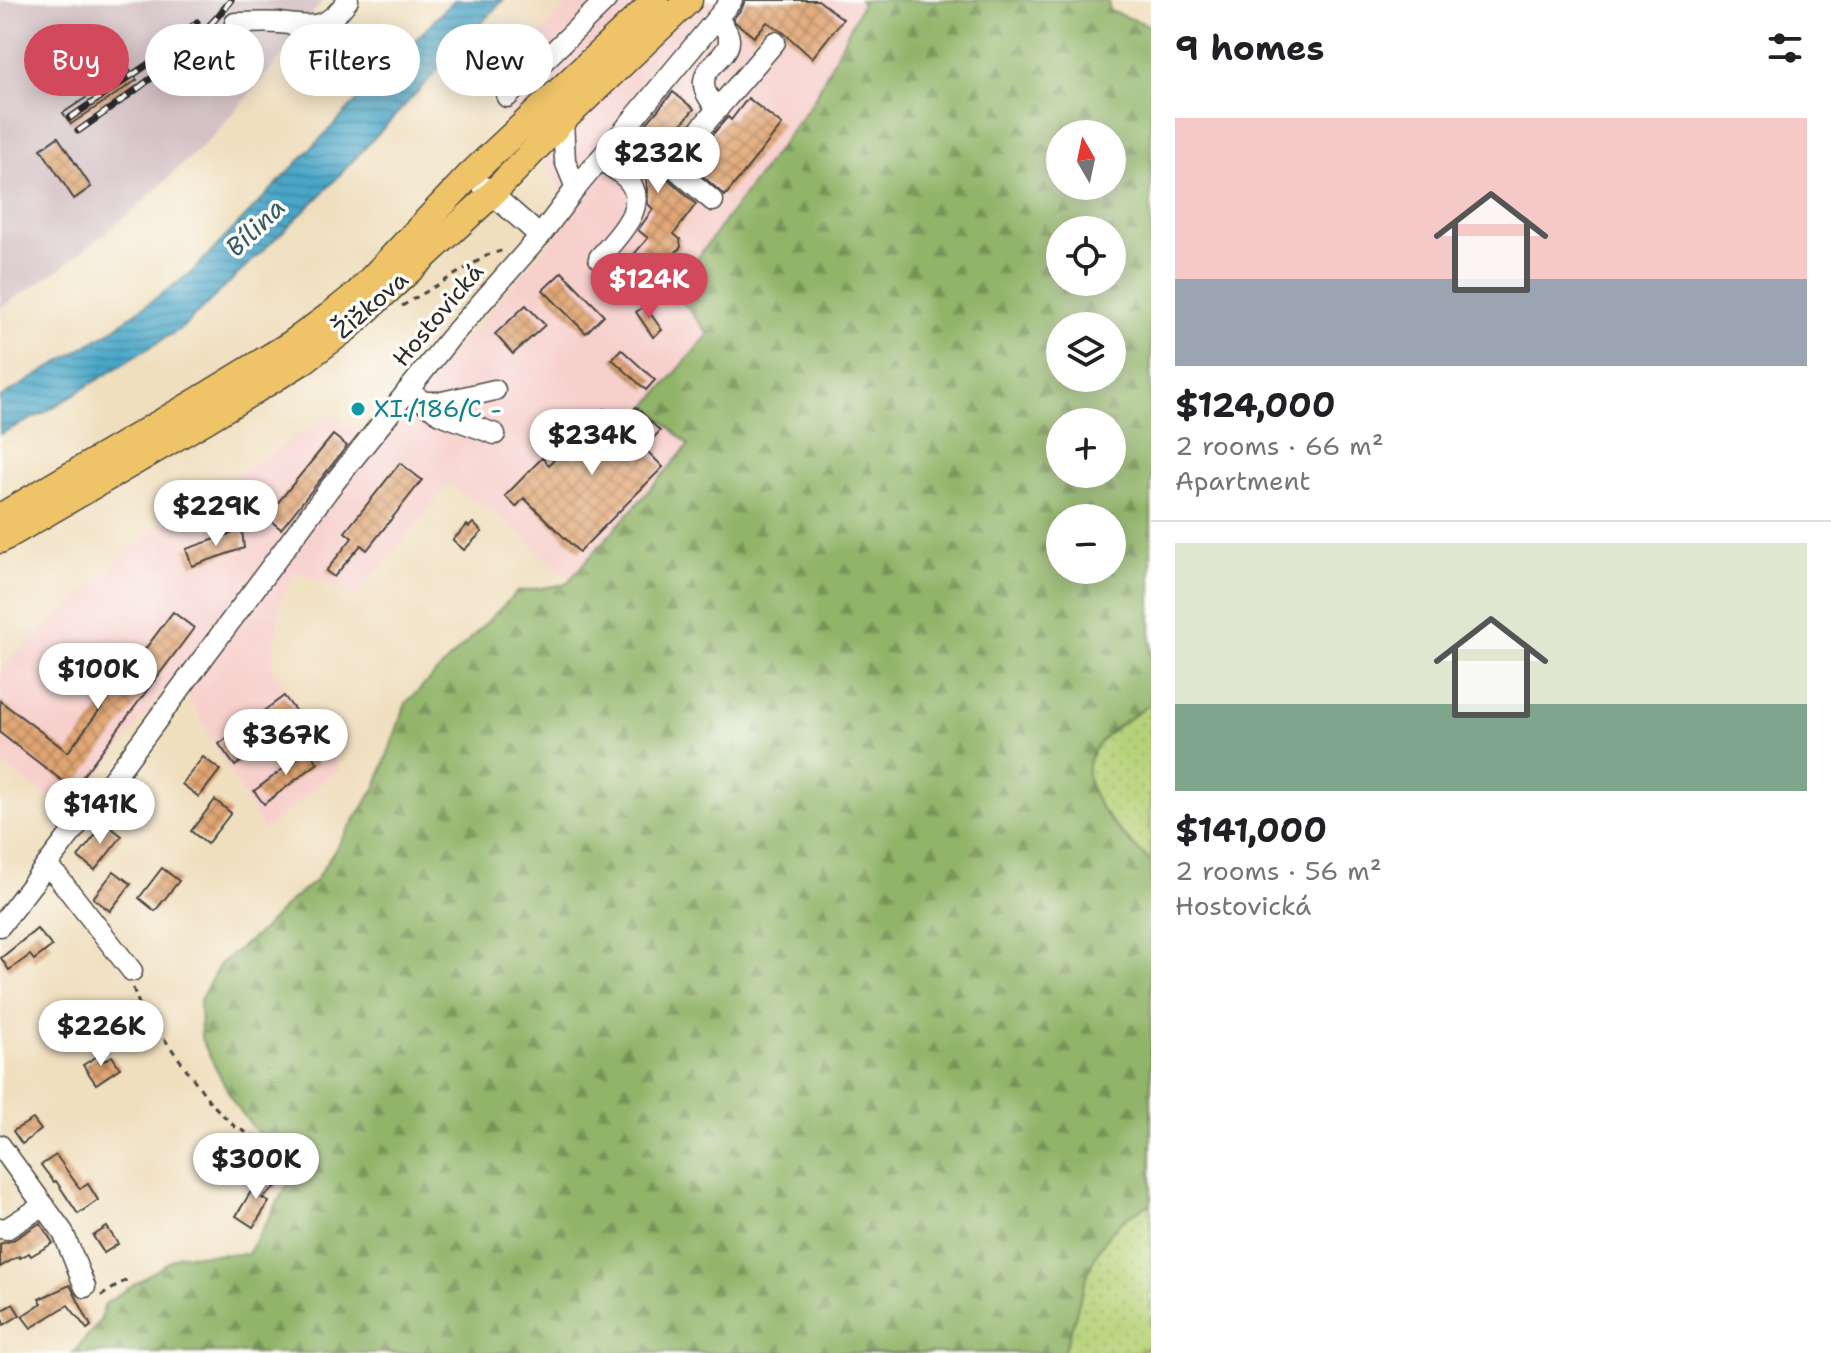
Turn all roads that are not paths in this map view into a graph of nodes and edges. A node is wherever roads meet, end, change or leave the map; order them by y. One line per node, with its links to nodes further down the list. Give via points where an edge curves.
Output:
1 (348, 0): 7 (street, via 329,21 312,27)
2 (606, 0): 9 (street)
3 (656, 0): 13 (main road, Žižkova)
4 (689, 0): 11 (main road, Žižkova)
5 (732, 0): 6 (street, Hostovická)
6 (717, 19): 10 (street, via 731,38 703,84 705,96); 12 (street, Hostovická)
7 (235, 23)
8 (775, 42): 10 (street)
9 (507, 97)
10 (718, 109): 16 (street, via 670,164)
11 (563, 120): 14 (street, via 565,161); 15 (main road, Žižkova)
12 (600, 159): 14 (street, Hostovická); 18 (street, via 627,178 636,198 628,223)
13 (470, 175): 15 (street); 22 (main road, Žižkova, via 358,293 291,344)
14 (576, 188): 17 (street, Hostovická)
15 (492, 194): 17 (street); 23 (main road, Žižkova, via 376,304 303,361)
16 (713, 201)
17 (540, 236): 20 (street, Hostovická, via 450,338)
18 (599, 258)
19 (495, 390): 20 (street, via 442,402)
20 (416, 396): 21 (street, via 440,414); 24 (street, Hostovická, via 329,489)
21 (495, 434)
22 (0, 517)
23 (0, 540)
24 (46, 866): 25 (street, Hostovická); 26 (street)
25 (0, 926)
26 (132, 971)
27 (0, 1145): 28 (street)
28 (44, 1205): 29 (street); 30 (street, via 63,1232)
29 (0, 1228)
30 (85, 1287)

